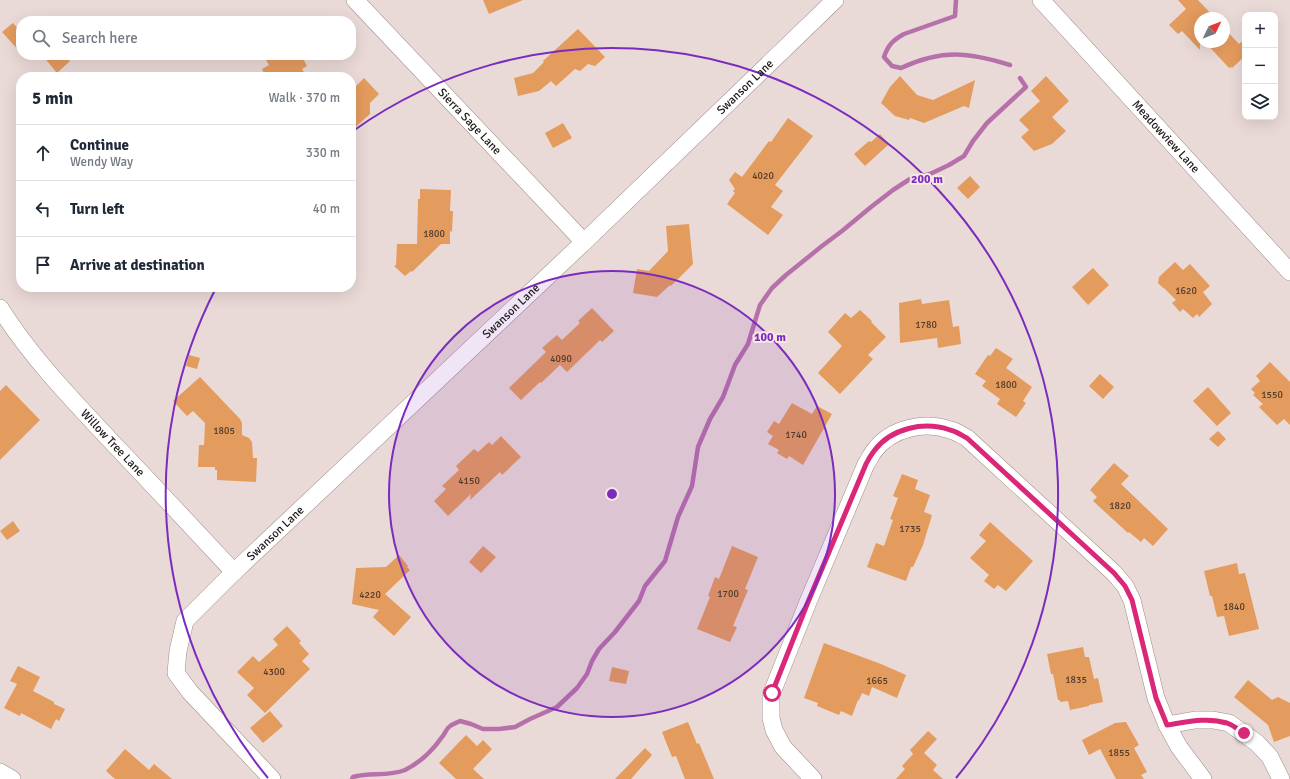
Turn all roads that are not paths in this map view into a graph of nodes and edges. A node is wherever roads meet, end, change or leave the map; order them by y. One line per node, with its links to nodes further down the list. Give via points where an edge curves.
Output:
1 (356, 0): 4 (street, Sierra Sage Lane)
2 (835, 0): 4 (street, Swanson Lane)
3 (1042, 0): 5 (street, Meadowview Lane)
4 (584, 242): 7 (street, Swanson Lane)
5 (1290, 272)
6 (0, 308): 7 (street, Willow Tree Lane, via 33,355 62,389)
7 (234, 572): 11 (street, Swanson Lane, via 186,621 178,651 176,673 190,692)
8 (1167, 725): 12 (street, via 1156,698 1132,600 1125,586 967,438 935,426 919,426 903,430 888,438 875,450 866,464 771,695 771,718 777,736 783,747); 13 (street, via 1179,747); 14 (street, via 1195,720 1213,720 1229,724 1257,743 1270,757)
9 (0, 772): 10 (street)
10 (12, 779)
11 (272, 779)
12 (813, 779)
13 (1203, 779)
14 (1281, 779)

